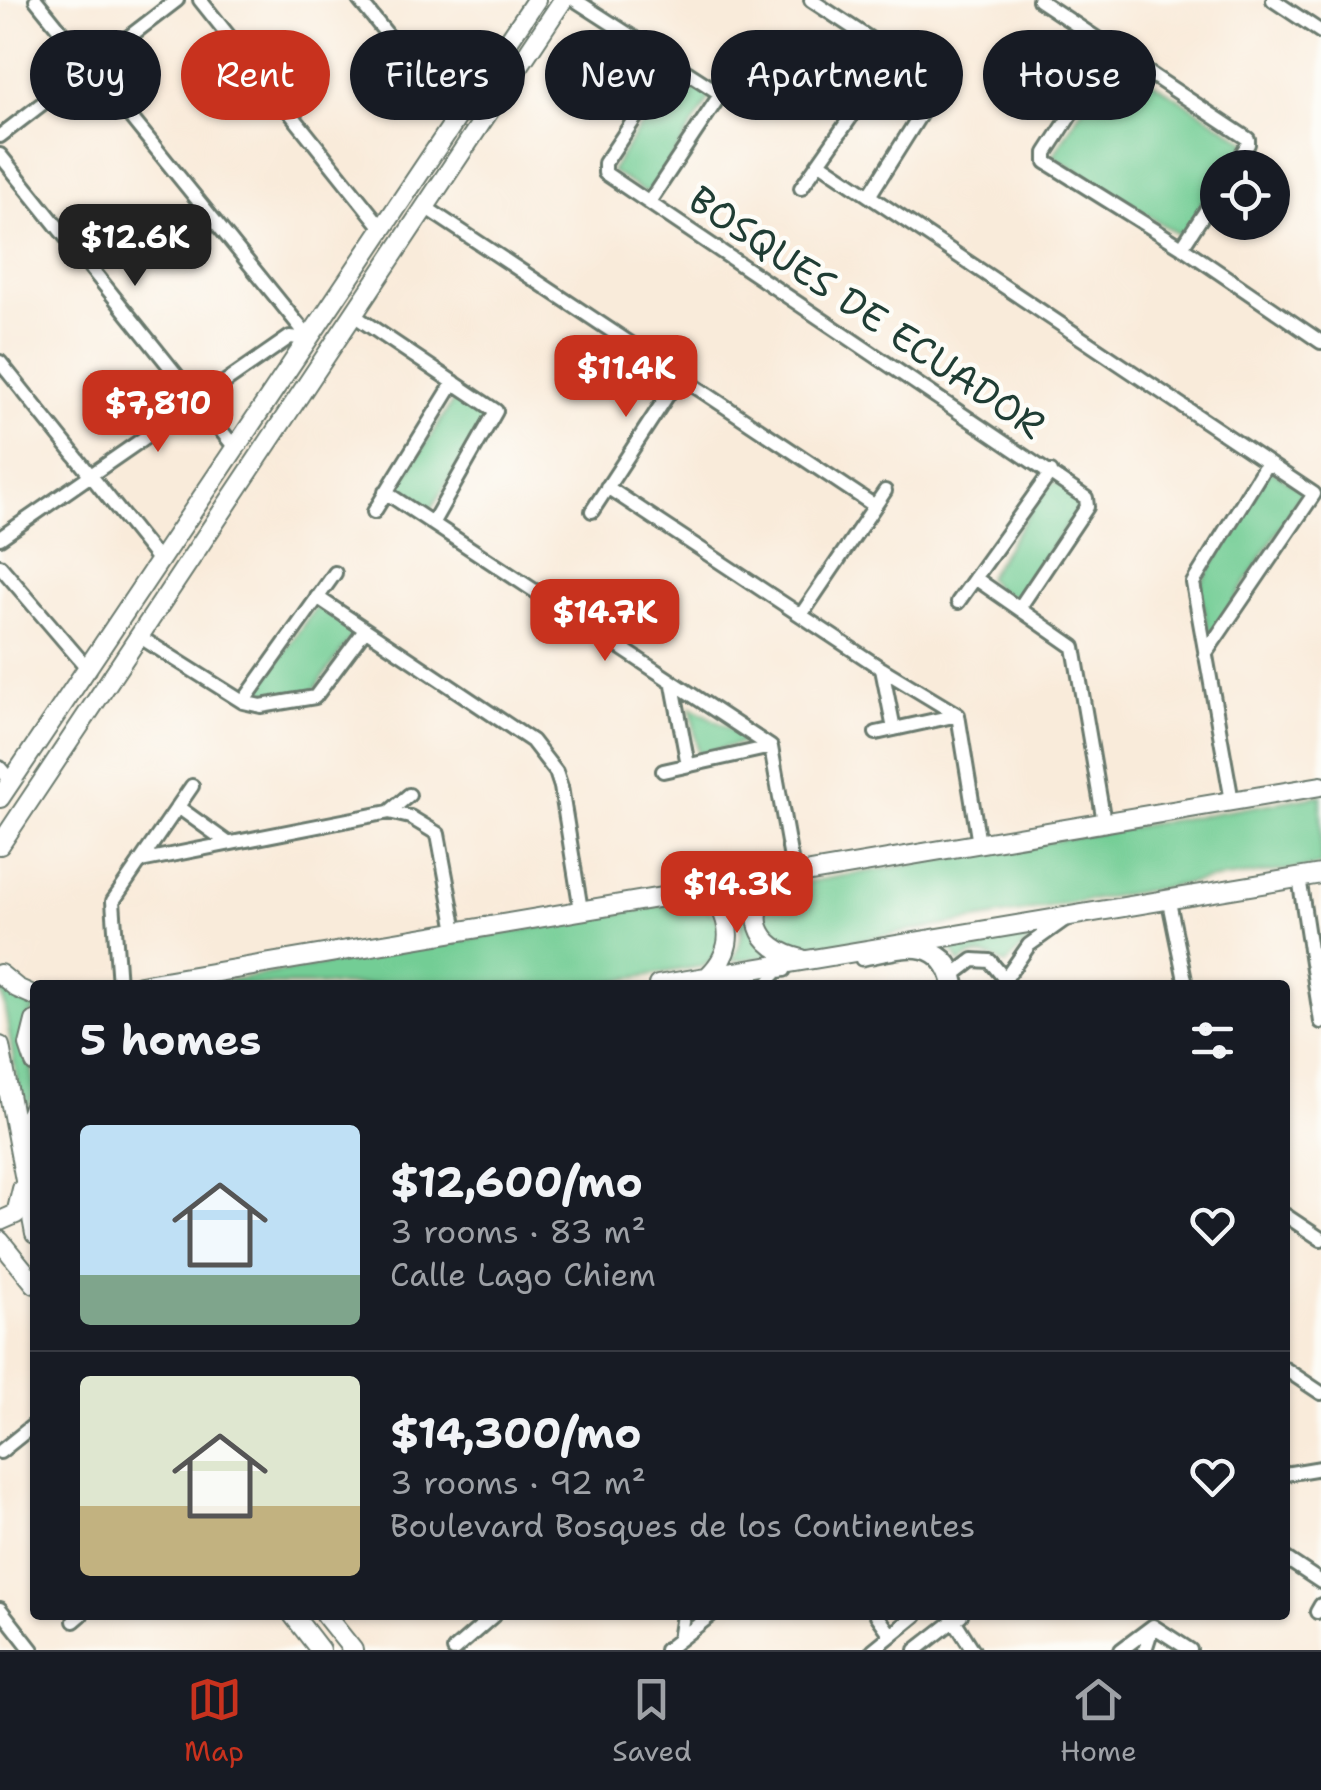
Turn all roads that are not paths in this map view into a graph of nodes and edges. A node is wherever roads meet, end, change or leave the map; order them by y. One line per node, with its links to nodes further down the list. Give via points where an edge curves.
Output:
1 (36, 0): 11 (street)
2 (177, 0): 12 (street)
3 (200, 0): 37 (street)
4 (359, 0): 13 (street)
5 (562, 0): 35 (street)
6 (575, 0): 15 (street)
7 (811, 0): 16 (street)
8 (1039, 0): 17 (street)
9 (1273, 0): 18 (street)
10 (532, 2): 14 (street)
11 (61, 30)
12 (137, 30)
13 (384, 30)
14 (514, 30)
15 (621, 30)
16 (858, 30)
17 (1085, 30)
18 (1321, 32)
19 (1156, 77): 29 (street, via 1248,139)
20 (711, 109): 34 (street, BOSQUES DE ECUADOR)
21 (30, 113): 28 (street)
22 (134, 120): 40 (street)
23 (457, 120): 37 (street)
24 (634, 120): 34 (street, BOSQUES DE ECUADOR, via 604,166)
25 (850, 120): 31 (street)
26 (917, 120): 33 (street)
27 (1068, 120): 38 (street, via 1045,158 1049,165)
28 (0, 136)
29 (1244, 150)
30 (0, 155): 45 (street)
31 (820, 163): 32 (street); 33 (street)
32 (801, 188)
33 (869, 196): 47 (street)
34 (649, 202): 48 (street, BOSQUES DE ECUADOR)
35 (424, 207): 39 (street); 43 (street)
36 (1200, 220): 38 (street)
37 (382, 229): 40 (street)
38 (1182, 247): 41 (street)
39 (352, 314): 44 (street); 55 (street)
40 (310, 339): 45 (street, via 290,336); 46 (street)
41 (1321, 342)
42 (0, 362): 49 (street)
43 (680, 376): 50 (street); 54 (street)
44 (454, 382): 52 (street); 58 (street, via 496,413)
45 (198, 402): 46 (street); 49 (street)
46 (236, 449): 53 (street)
47 (1267, 463): 70 (street, via 1194,580); 70 (street, via 1314,494)
48 (1050, 472): 63 (street, BOSQUES DE ECUADOR); 66 (street, BOSQUES DE ECUADOR, via 1088,504)
49 (90, 476): 59 (street); 60 (street)
50 (607, 488): 56 (street); 67 (street)
51 (885, 491): 54 (street)
52 (386, 492): 57 (street); 58 (street)
53 (205, 494): 55 (street); 60 (street)
54 (875, 506): 67 (street)
55 (225, 508): 69 (street)
56 (592, 511)
57 (374, 512)
58 (432, 522): 73 (street)
59 (0, 538)
60 (160, 562): 72 (street)
61 (0, 566): 72 (street)
62 (334, 573): 64 (street)
63 (974, 578): 65 (street, BOSQUES DE ECUADOR); 66 (street)
64 (317, 596): 68 (street); 74 (street)
65 (958, 602)
66 (1020, 607): 89 (street, via 1074,647)
67 (801, 615): 71 (street)
68 (365, 630): 74 (street, via 315,698); 99 (street, via 532,741 548,759 561,787)
69 (140, 638): 74 (street); 92 (street)
70 (1205, 654): 86 (street)
71 (882, 669): 75 (street); 76 (street)
72 (88, 670): 81 (street)
73 (673, 685): 78 (street); 79 (street)
74 (243, 702)
75 (958, 715): 76 (street); 91 (street)
76 (894, 729): 77 (street)
77 (876, 733)
78 (772, 748): 79 (street); 96 (street)
79 (688, 765): 80 (street)
80 (663, 771)
81 (6, 774): 85 (street)
82 (192, 786): 87 (street)
83 (1321, 786): 86 (street)
84 (408, 794): 88 (street)
85 (0, 798)
86 (1232, 801): 89 (street)
87 (178, 807): 90 (street); 93 (street)
88 (389, 812): 90 (street); 101 (street, via 438,834)
89 (1104, 822): 91 (street)
90 (228, 843): 93 (street)
91 (979, 844): 96 (street)
92 (0, 845)
93 (140, 861): 107 (street, via 112,901)
94 (1321, 874): 95 (street)
95 (1299, 877): 98 (street); 118 (street)
96 (788, 878): 97 (street); 103 (street, via 765,894 757,909 759,928 771,947)
97 (693, 892): 99 (street); 105 (street, via 720,906 729,932 724,958)
98 (1168, 897): 100 (street); 116 (street)
99 (581, 910): 101 (street)
100 (1071, 915): 102 (street); 115 (street, via 1029,945)
101 (456, 931): 108 (street)
102 (911, 942): 103 (street); 112 (street, via 951,960)
103 (809, 960): 106 (street)
104 (0, 974): 117 (street)
105 (708, 976): 106 (street); 109 (street)
106 (759, 977)
107 (119, 980)
108 (169, 980)
109 (686, 980)
110 (770, 980): 111 (street, via 778,972 920,951 934,956)
111 (954, 980)
112 (955, 980)
113 (956, 980): 114 (street, via 974,960 990,961)
114 (1002, 980)
115 (1004, 980)
116 (1185, 980)
117 (30, 994)
118 (1321, 1022)
119 (0, 1046): 121 (street)
120 (30, 1114): 121 (street)
121 (18, 1152): 122 (street)
122 (22, 1179): 123 (street); 125 (street, via 16,1214)
123 (30, 1213)
124 (1290, 1218): 126 (street)
125 (0, 1222)
126 (1321, 1239)
127 (0, 1240): 128 (street)
128 (30, 1278)
129 (1290, 1372): 130 (street)
130 (1321, 1393)
131 (30, 1427): 132 (street)
132 (2, 1446)
133 (1321, 1468): 134 (street)
134 (1290, 1473)
135 (1290, 1561): 136 (street)
136 (1321, 1582)
137 (0, 1609): 150 (street)
138 (297, 1620): 151 (street)
139 (329, 1620): 152 (street)
140 (488, 1620): 153 (street)
141 (681, 1620): 149 (street)
142 (705, 1620): 149 (street)
143 (881, 1620): 148 (street)
144 (910, 1620): 148 (street)
145 (952, 1620): 156 (street)
146 (958, 1620): 157 (street)
147 (1153, 1626): 158 (street); 159 (street); 160 (street)
148 (892, 1636): 155 (street)
149 (679, 1640): 154 (street)
150 (32, 1650)
151 (320, 1650)
152 (352, 1650)
153 (454, 1650)
154 (666, 1650)
155 (873, 1650)
156 (916, 1650)
157 (973, 1650)
158 (1121, 1650)
159 (1146, 1650)
160 (1190, 1650)

